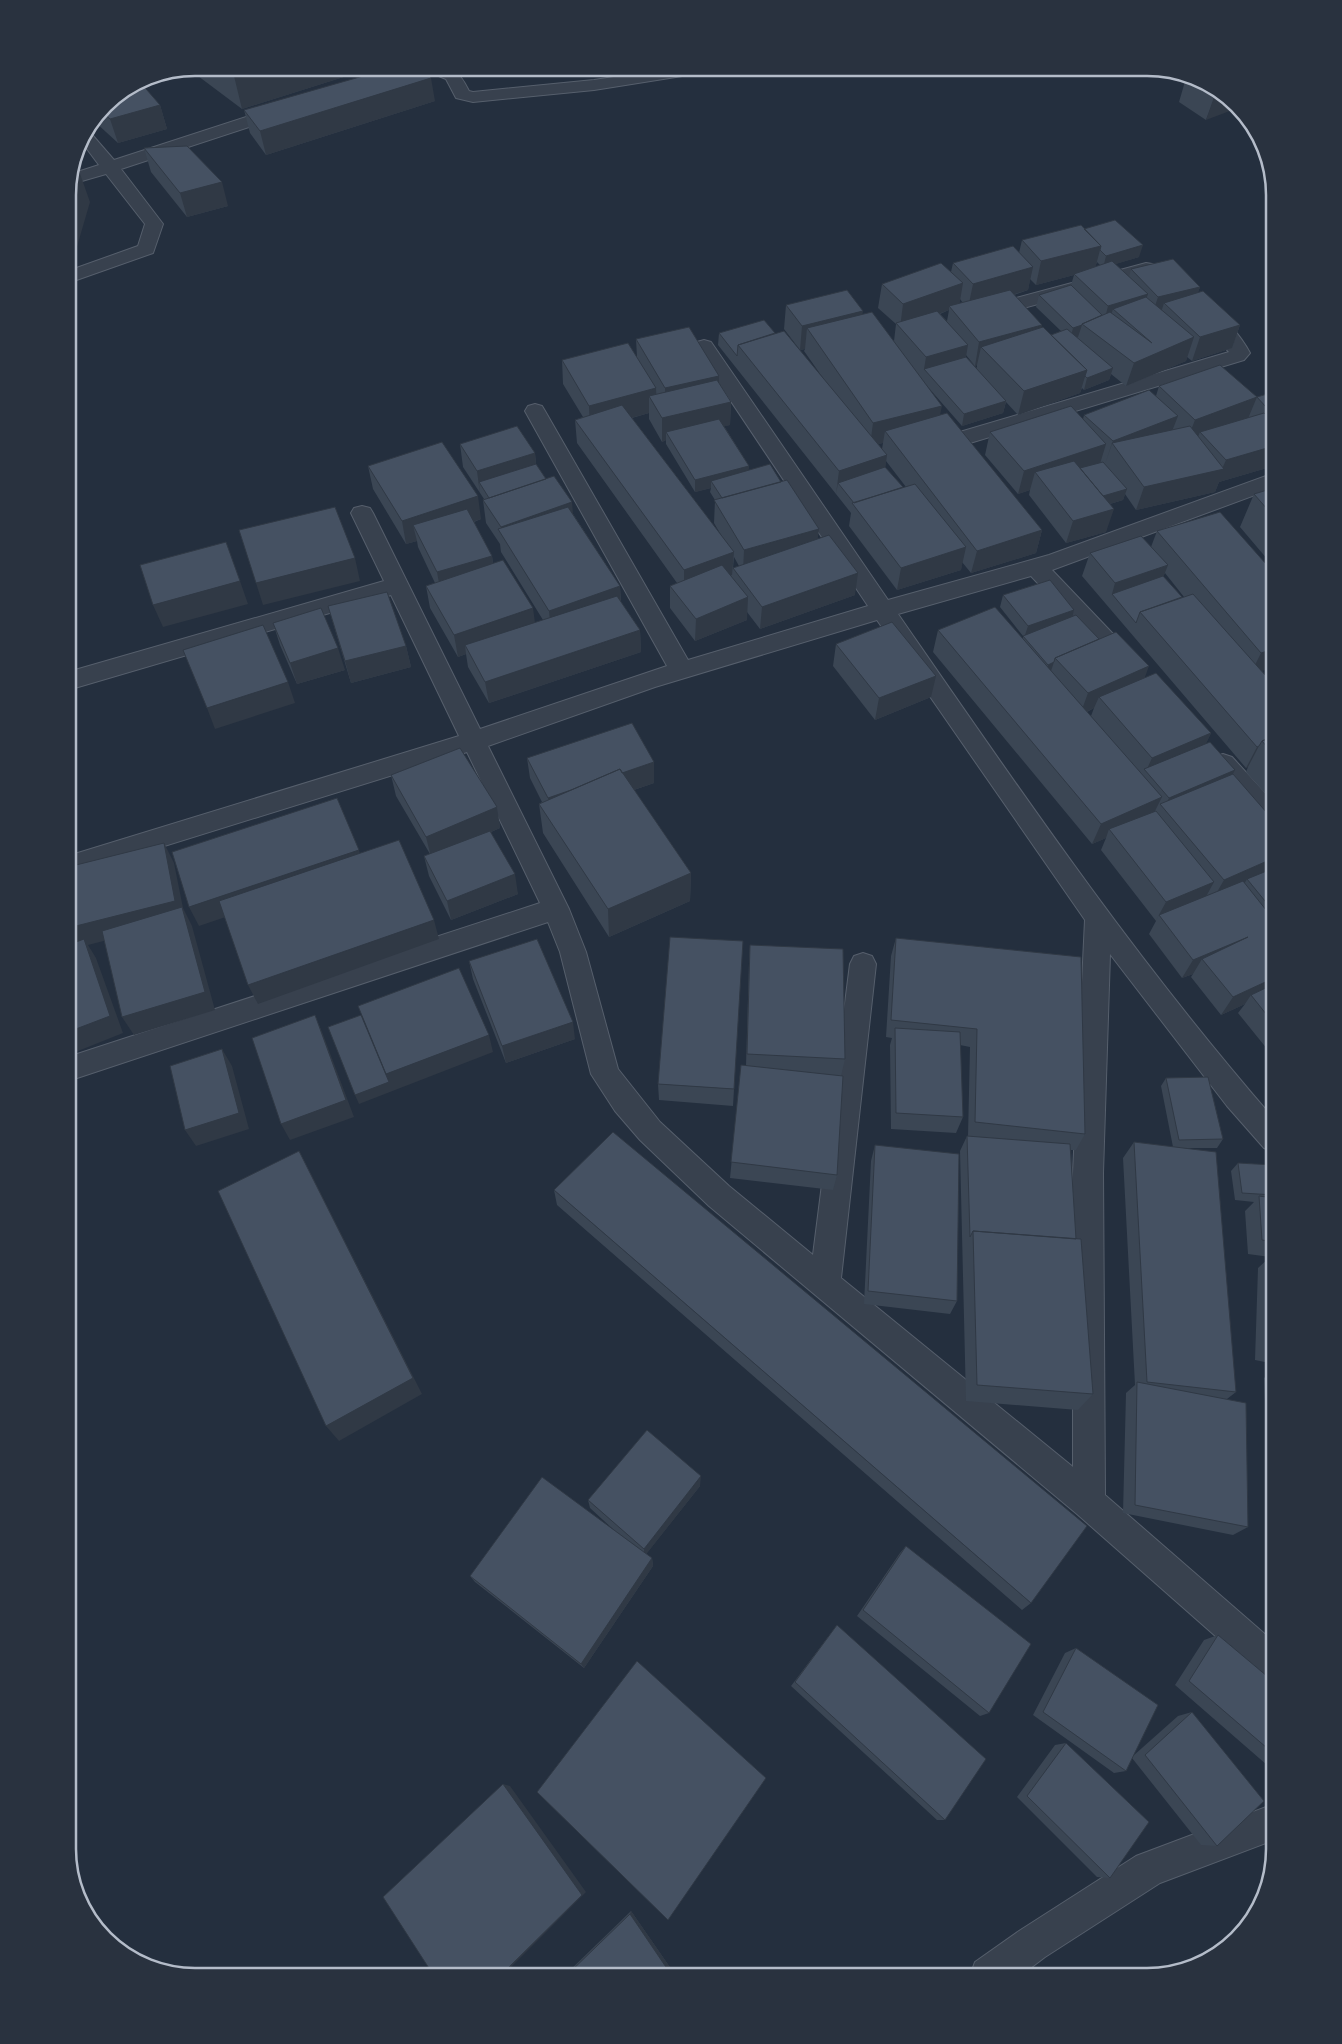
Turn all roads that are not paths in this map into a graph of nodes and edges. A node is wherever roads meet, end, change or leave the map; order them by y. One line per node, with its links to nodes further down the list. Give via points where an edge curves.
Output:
1 (453, 77): 2 (street, via 462,94 473,97)
2 (644, 77)
3 (294, 106): 5 (street)
4 (90, 140): 5 (street)
5 (110, 167): 6 (street); 7 (street, via 154,224 146,250)
6 (78, 177)
7 (77, 274)
8 (968, 316): 11 (street, via 1146,269 1157,270 1188,297 1240,353)
9 (704, 346): 16 (street)
10 (535, 411): 17 (street)
11 (960, 439)
12 (1266, 485): 14 (street, via 1216,513 1174,516)
13 (362, 512): 15 (street)
14 (1045, 558): 16 (street); 19 (street)
15 (396, 585): 18 (street); 20 (street)
16 (882, 610): 17 (street); 25 (street)
17 (682, 671): 20 (street)
18 (77, 677)
19 (1145, 682)
20 (474, 741): 23 (street); 24 (street)
21 (1206, 747): 22 (street)
22 (1266, 811)
23 (77, 863)
24 (556, 909): 27 (street); 29 (street, via 573,952 605,1074 624,1102 719,1196)
25 (1098, 919): 28 (street); 30 (street, via 1088,1173)
26 (863, 964): 29 (street)
27 (76, 1066)
28 (1266, 1131)
29 (825, 1285): 30 (street)
30 (1089, 1502): 31 (street)
31 (1266, 1658)
32 (1266, 1825): 33 (street, via 1149,1869)
33 (1000, 1968)

